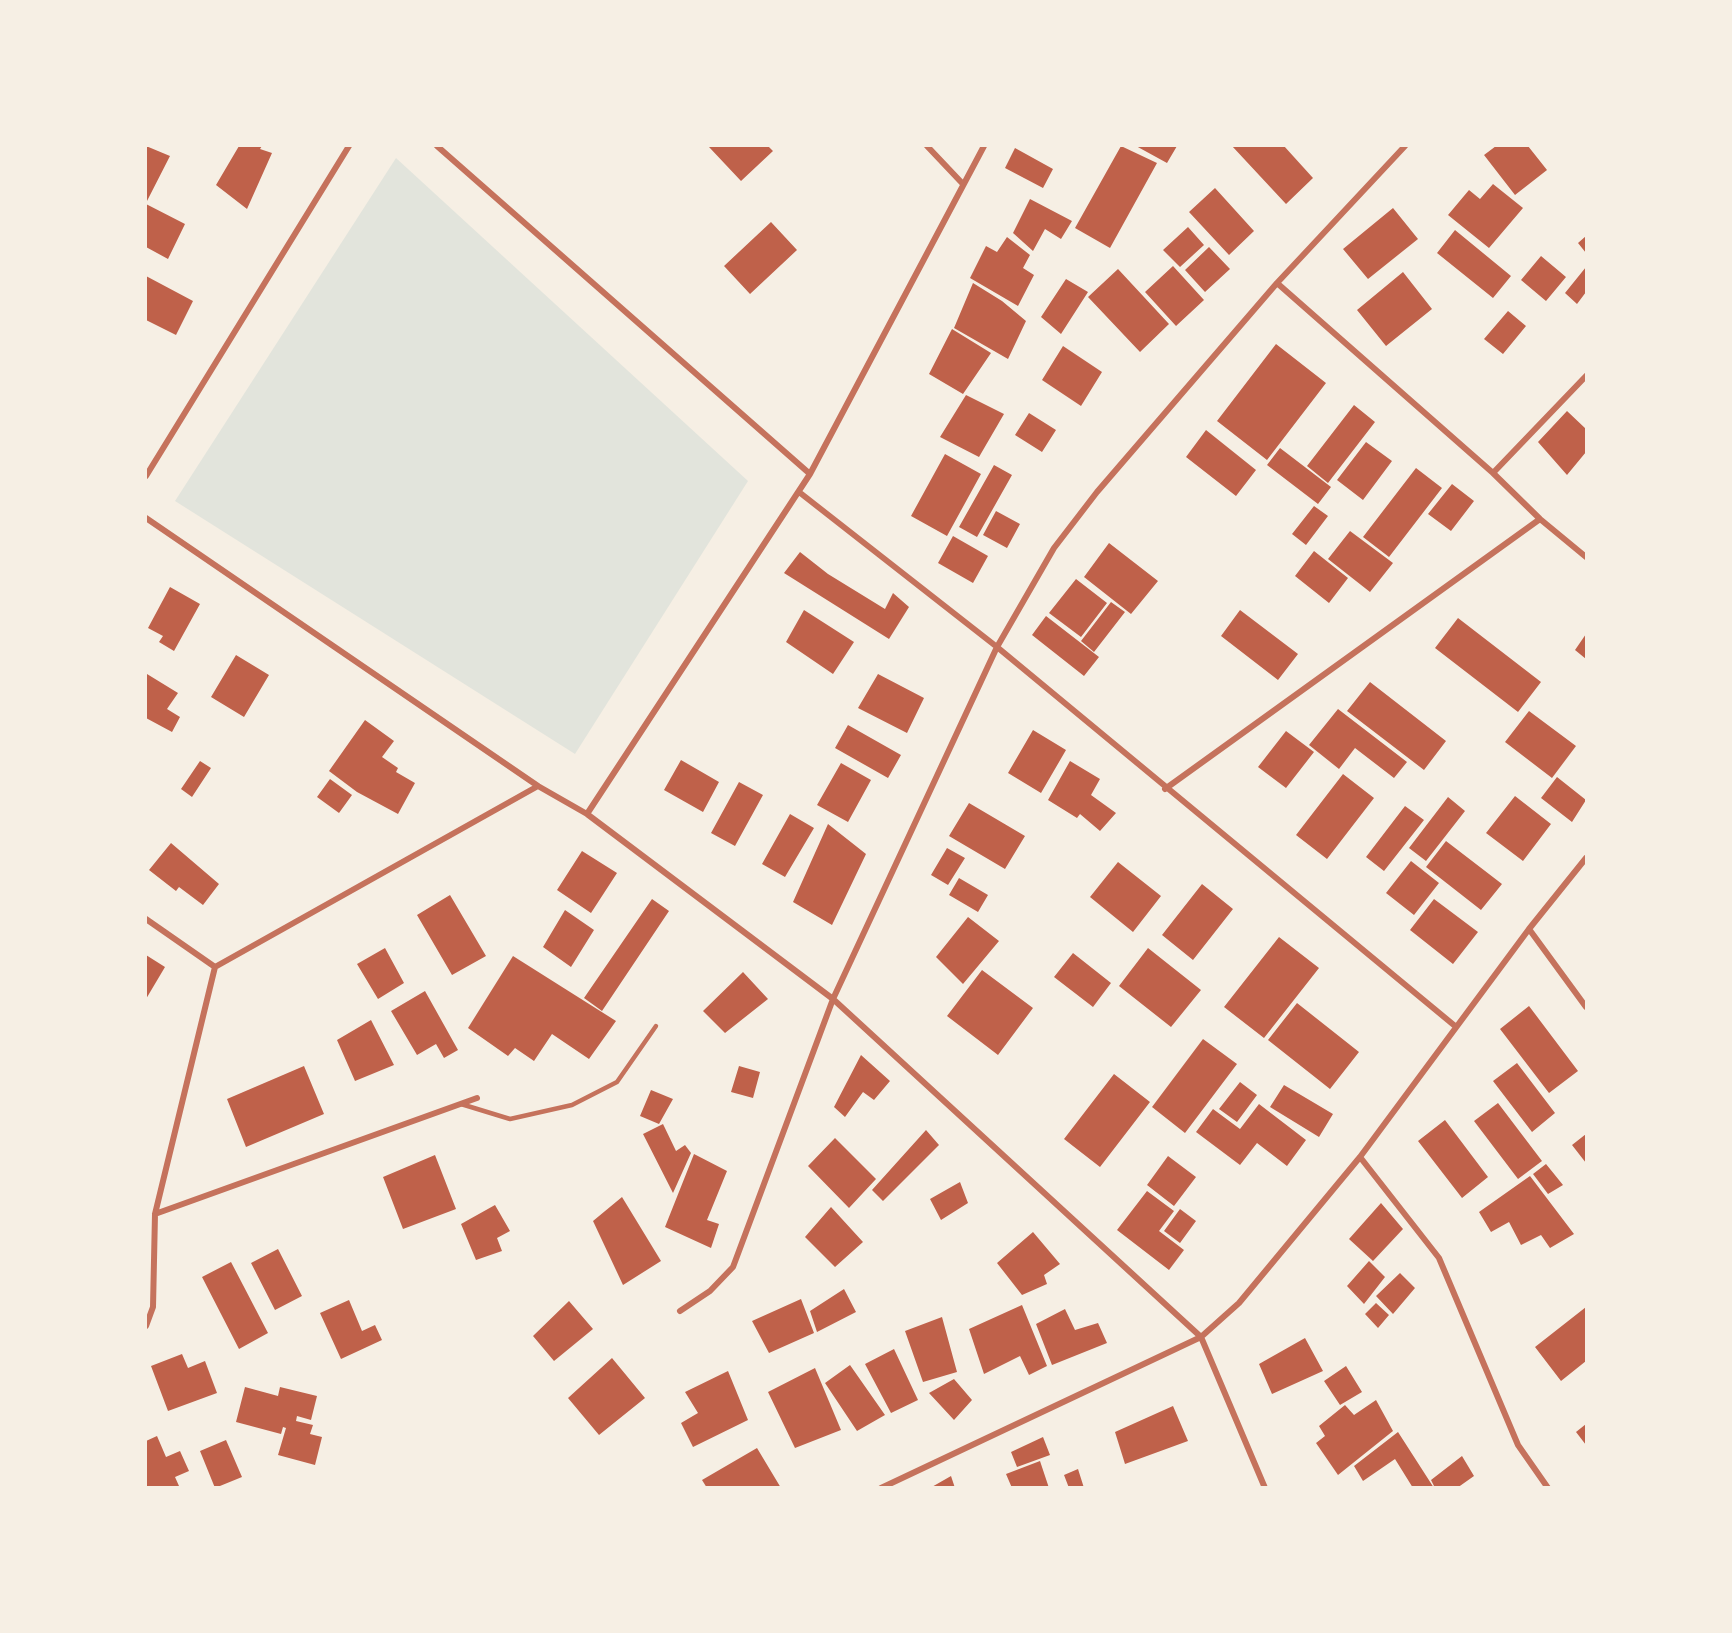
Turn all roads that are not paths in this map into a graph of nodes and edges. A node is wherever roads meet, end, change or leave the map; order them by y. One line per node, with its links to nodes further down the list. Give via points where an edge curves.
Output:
1 (349, 146): 11 (street)
2 (437, 146): 10 (street)
3 (927, 146): 6 (street)
4 (984, 146): 6 (street)
5 (1405, 146): 7 (street)
6 (962, 183): 10 (street)
7 (1277, 284): 9 (street); 16 (street, via 1097,492 1054,548)
8 (1587, 376): 9 (street)
9 (1493, 473): 14 (street)
10 (810, 474): 12 (street)
11 (146, 476)
12 (799, 492): 16 (street); 19 (street)
13 (146, 518): 17 (street)
14 (1540, 519): 15 (street); 18 (street)
15 (1587, 557)
16 (997, 647): 18 (street); 24 (street)
17 (538, 786): 19 (street); 23 (street)
18 (1165, 789): 27 (street)
19 (587, 814): 24 (street)
20 (1587, 858): 22 (street)
21 (146, 920): 23 (street)
22 (1529, 929): 25 (street); 27 (street)
23 (215, 967): 31 (street)
24 (833, 999): 32 (street, via 733,1267 710,1291); 34 (street)
25 (1587, 1008)
26 (656, 1026): 29 (lane, via 617,1082 572,1105 510,1119)
27 (1455, 1026): 30 (street)
28 (477, 1098): 29 (street)
29 (461, 1104): 31 (street)
30 (1360, 1156): 34 (street, via 1239,1303); 37 (street, via 1439,1258 1518,1445)
31 (155, 1214): 33 (street, via 153,1307)
32 (680, 1311)
33 (146, 1326)
34 (1201, 1337): 35 (street); 36 (street)
35 (881, 1488)
36 (1265, 1488)
37 (1548, 1488)

